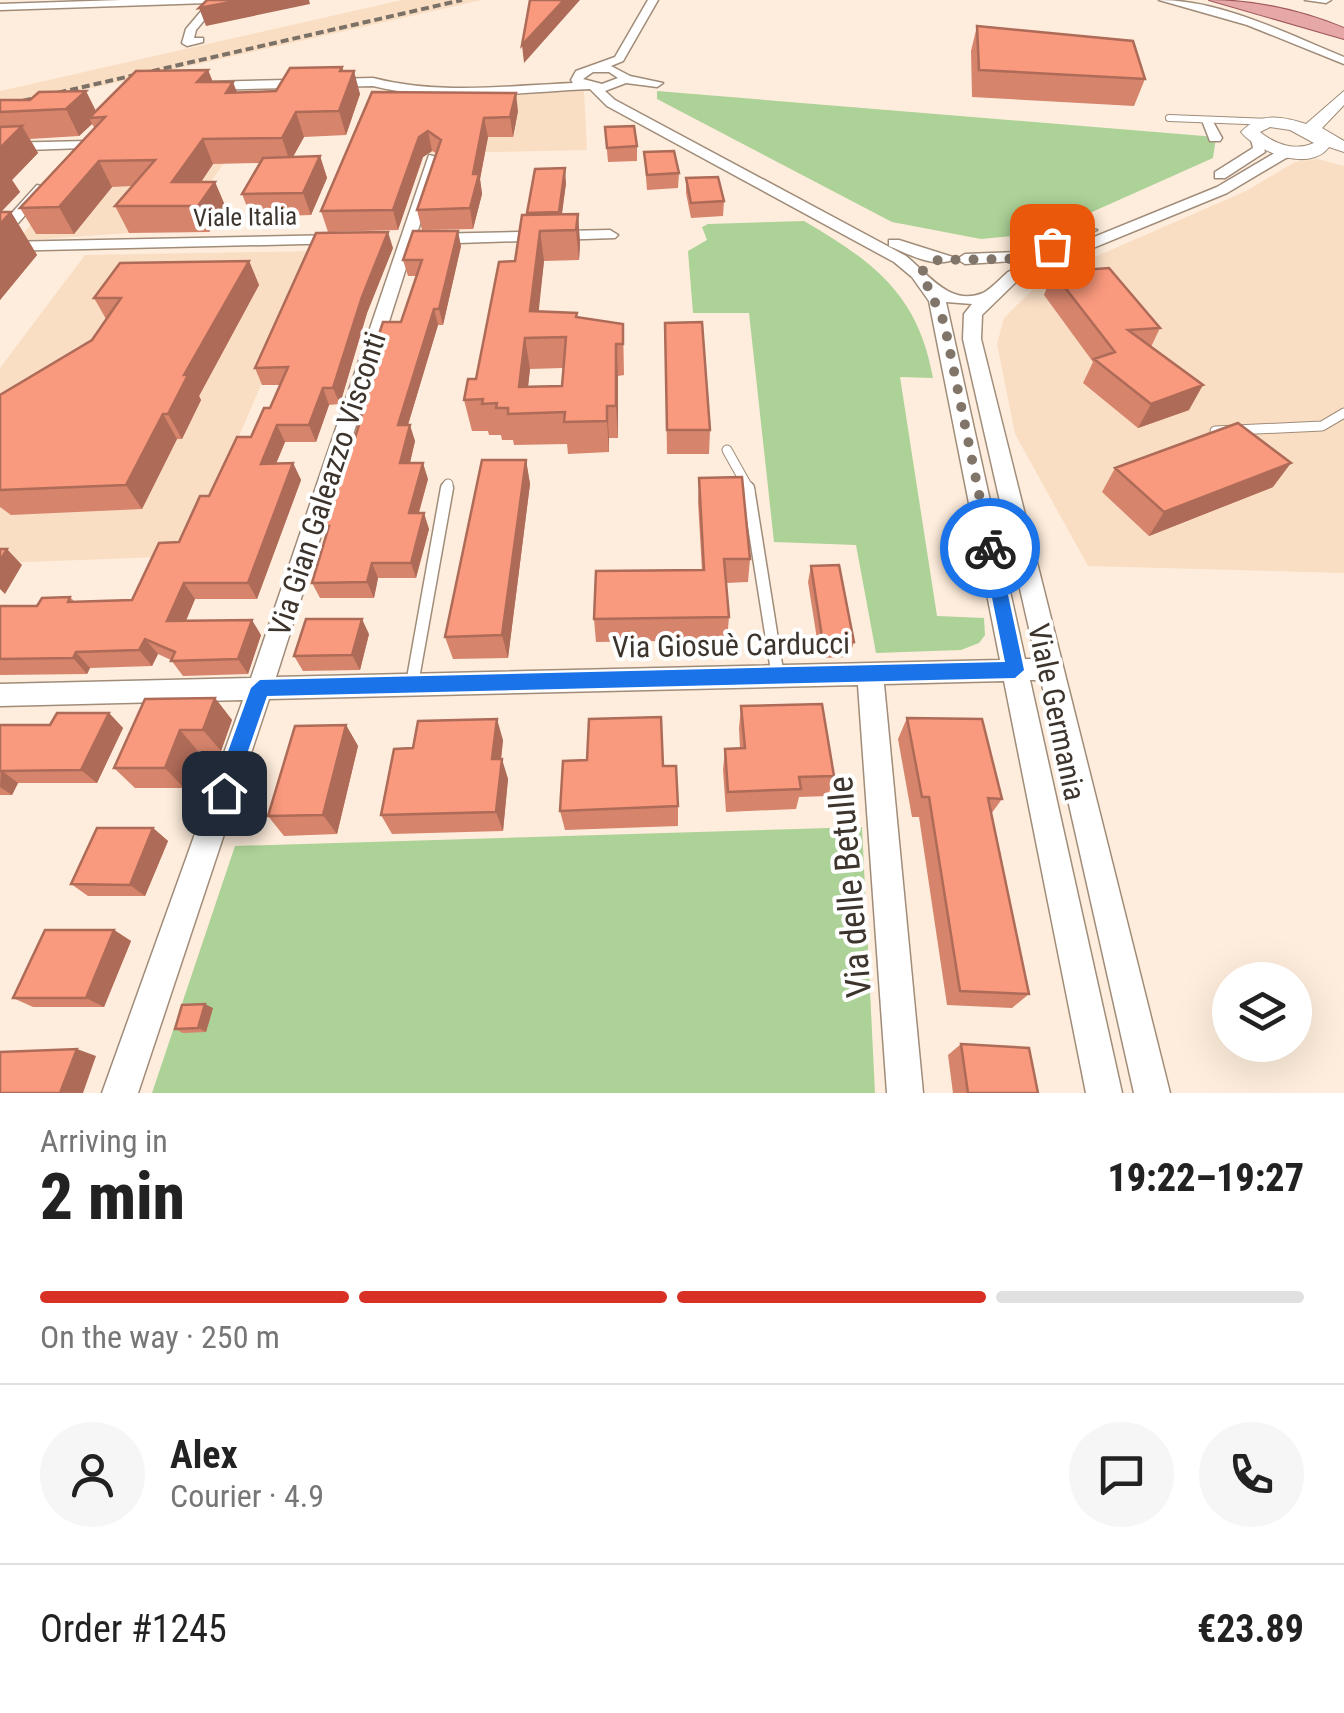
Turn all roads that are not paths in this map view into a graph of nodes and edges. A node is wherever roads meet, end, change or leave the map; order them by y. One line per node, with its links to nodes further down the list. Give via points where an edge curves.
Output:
1 (215, 0): 8 (street); 10 (street, via 187,43)
2 (653, 0): 13 (street)
3 (1164, 0): 11 (street)
4 (1217, 0): 9 (main road)
5 (1244, 0): 9 (main road)
6 (1310, 0): 7 (street)
7 (1326, 0)
8 (1, 3)
9 (1344, 28)
10 (199, 40)
11 (1302, 43): 12 (street); 15 (street)
12 (1344, 48)
13 (618, 58): 14 (street); 16 (street)
14 (592, 69): 16 (street, via 611,69); 18 (street)
15 (1342, 70): 22 (street, via 1310,104)
16 (620, 80): 17 (street); 18 (street); 40 (street, via 627,100 856,225 914,252)
17 (657, 82)
18 (586, 83): 19 (street, via 431,91); 41 (street, via 611,103 900,259)
19 (191, 86)
20 (1341, 103): 23 (street, via 1313,127)
21 (1206, 119): 22 (lane); 24 (street); 25 (lane)
22 (1276, 123): 23 (street); 25 (street, via 1253,127)
23 (1318, 136): 27 (street); 28 (street, via 1322,148)
24 (1214, 138)
25 (1254, 138): 28 (street); 40 (street, via 1261,148 1252,156 1028,255)
26 (0, 147): 29 (street, via 88,139)
27 (1344, 147)
28 (1301, 152): 31 (street); 42 (street, via 1283,154 1238,182 1014,275)
29 (71, 157)
30 (434, 158): 37 (street, Via Gian Galeazzo Visconti)
31 (1344, 159)
32 (59, 170): 34 (street)
33 (320, 223): 38 (street)
34 (0, 235)
35 (610, 235): 37 (street)
36 (350, 240): 38 (street, Viale Italia)
37 (398, 240): 54 (street, Via Gian Galeazzo Visconti)
38 (312, 241): 39 (street, Viale Italia)
39 (0, 246)
40 (957, 259): 41 (street, via 926,265); 42 (street, via 993,271)
41 (925, 283): 42 (street, via 956,300); 49 (street, Viale Germania, via 944,322)
42 (993, 292): 50 (street, Viale Germania, via 973,314 972,339)
43 (1344, 413): 44 (lane)
44 (1322, 426): 45 (lane); 46 (lane)
45 (1344, 426)
46 (1215, 431)
47 (727, 450): 52 (lane, via 752,495)
48 (448, 484): 53 (lane)
49 (1015, 670): 50 (street, Via Giosuè Carducci); 51 (street, Via Giosuè Carducci); 58 (street, Viale Germania)
50 (1052, 670): 59 (street, Viale Germania)
51 (870, 675): 52 (street, Via Giosuè Carducci); 57 (street, Via delle Betulle)
52 (778, 676): 53 (street, Via Giosuè Carducci)
53 (412, 684): 54 (street, Via Giosuè Carducci)
54 (260, 688): 55 (street, Via Giosuè Carducci); 56 (street, Via Gian Galeazzo Visconti)
55 (0, 695)
56 (120, 1093)
57 (905, 1093)
58 (1104, 1093)
59 (1152, 1093)

